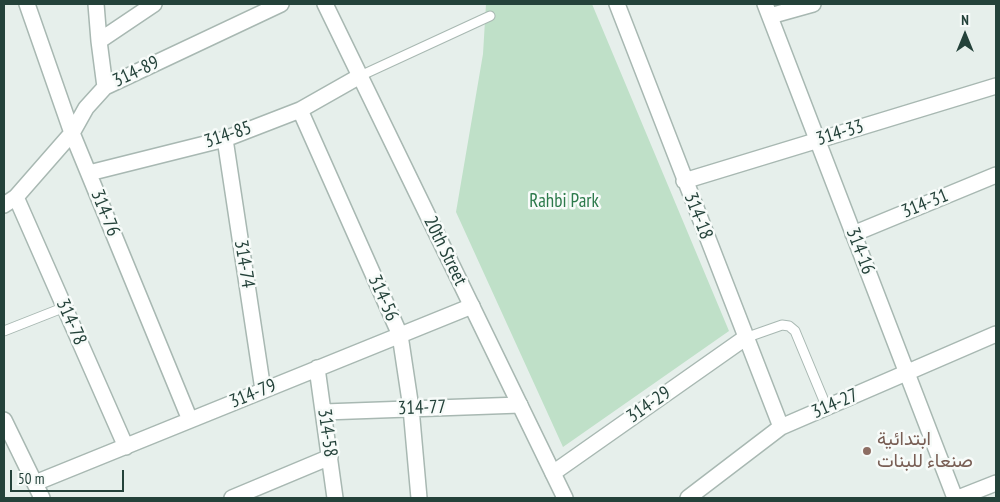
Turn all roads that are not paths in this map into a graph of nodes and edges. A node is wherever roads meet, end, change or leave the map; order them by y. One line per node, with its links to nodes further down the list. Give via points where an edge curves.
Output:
1 (27, 4): 15 (street, 314-76)
2 (96, 4): 10 (street)
3 (154, 4): 10 (street)
4 (281, 4): 13 (street, 314-89)
5 (325, 4): 11 (street, 20th Street)
6 (617, 4): 20 (street, 314-18)
7 (813, 4): 8 (street)
8 (767, 10): 17 (street, 314-16)
9 (490, 16): 11 (lane)
10 (99, 41): 13 (street)
11 (360, 76): 14 (street, 314-85); 23 (street, 20th Street)
12 (996, 86): 17 (street, 314-33)
13 (105, 87): 15 (street, 314-89, via 86,108)
14 (300, 110): 16 (street, 314-85); 26 (street, 314-56)
15 (72, 134): 18 (street, 314-76); 21 (street, 314-89)
16 (225, 138): 18 (street, 314-85); 31 (street, 314-74)
17 (817, 140): 20 (street, 314-33); 22 (street, 314-16)
18 (89, 173): 37 (street, 314-76)
19 (996, 175): 22 (street, 314-31)
20 (684, 181): 28 (street, 314-18)
21 (10, 201): 24 (street, 314-78)
22 (853, 234): 30 (street, 314-16)
23 (472, 306): 26 (street, 314-79); 32 (street, 20th Street)
24 (65, 307): 25 (lane); 39 (street, 314-78)
25 (4, 331)
26 (400, 334): 29 (street, 314-79); 33 (street, 314-56)
27 (996, 334): 30 (street, 314-27)
28 (745, 338): 34 (lane, via 782,325 795,331); 38 (street, 314-18); 41 (street, 314-29)
29 (318, 368): 31 (street, 314-79); 35 (street, 314-58)
30 (907, 373): 34 (street, 314-27); 49 (street, 314-16)
31 (264, 390): 37 (street, 314-79)
32 (520, 405): 33 (street, 314-77); 41 (street, 20th Street)
33 (411, 408): 35 (street, 314-77); 46 (street, 314-56)
34 (827, 408): 38 (street, 314-27)
35 (324, 412): 40 (street, 314-58)
36 (4, 420): 43 (street)
37 (190, 420): 39 (street, 314-79)
38 (781, 427): 48 (street, 314-27)
39 (126, 446): 43 (street, 314-79)
40 (330, 457): 44 (street); 45 (street, 314-58)
41 (553, 473): 47 (street, 20th Street)
42 (996, 484): 49 (street)
43 (39, 494)
44 (232, 498)
45 (335, 498)
46 (419, 498)
47 (565, 498)
48 (688, 498)
49 (956, 498)

